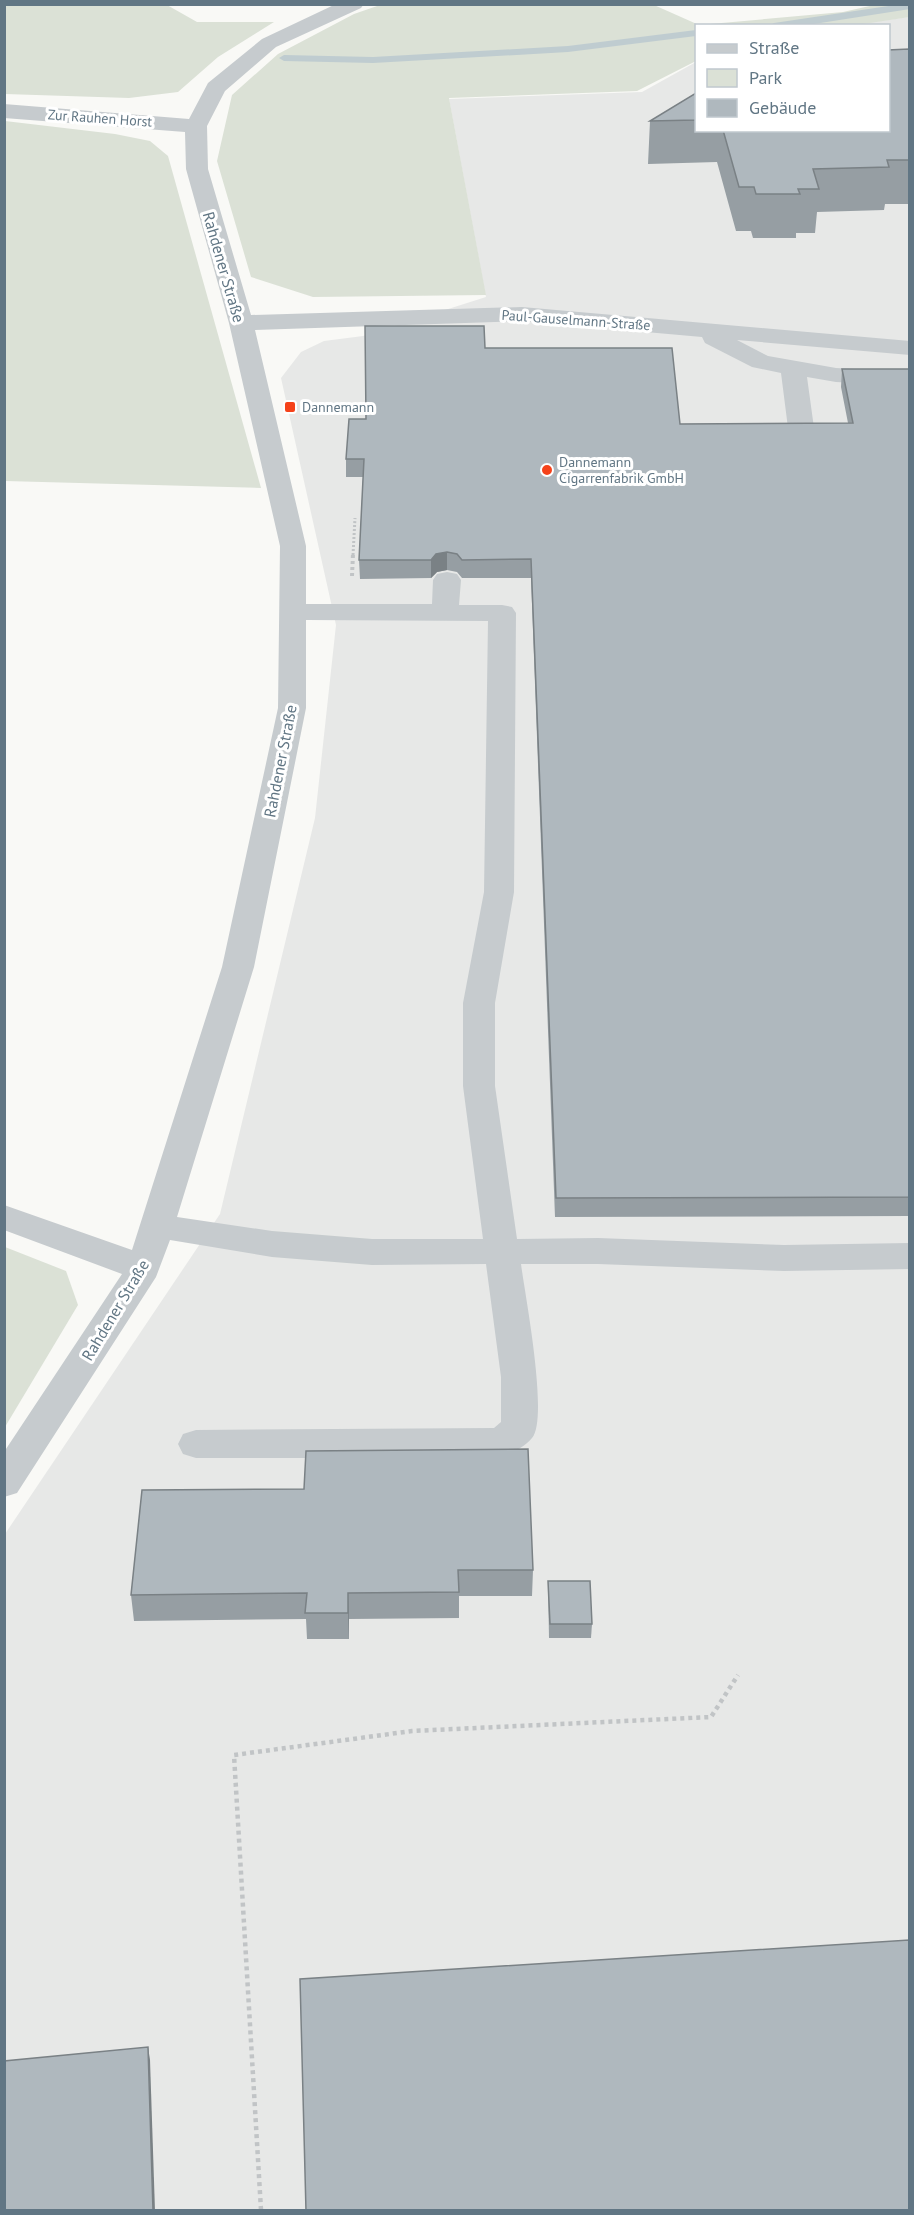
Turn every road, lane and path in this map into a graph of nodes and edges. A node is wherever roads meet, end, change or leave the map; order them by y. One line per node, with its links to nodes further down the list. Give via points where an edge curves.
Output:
1 (354, 4): 3 (street, Rahdener Straße, via 269,43 216,88)
2 (4, 111): 3 (street, Zur Rauhen Horst)
3 (196, 126): 4 (street, Rahdener Straße, via 197,169)
4 (241, 323): 5 (street, Paul-Gauselmann-Straße, via 522,314); 13 (street, Rahdener Straße, via 293,546)
5 (699, 330): 6 (street, Paul-Gauselmann-Straße); 7 (street, via 761,362)
6 (909, 348)
7 (793, 367): 8 (street, via 836,375); 9 (street)
8 (909, 379)
9 (801, 429)
10 (355, 518): 12 (path)
11 (447, 580): 14 (street)
12 (351, 584)
13 (293, 612): 14 (street); 16 (street, Rahdener Straße, via 292,708 238,967)
14 (446, 613): 17 (street, via 502,613 499,892 479,1003 479,1074)
15 (4, 1217): 19 (street)
16 (158, 1226): 17 (street, via 272,1244 372,1252); 19 (street, Rahdener Straße)
17 (500, 1252): 18 (street, via 598,1251 784,1258); 20 (street, via 519,1377 519,1428 503,1441)
18 (909, 1256)
19 (144, 1268): 21 (street, Rahdener Straße)
20 (196, 1444)
21 (4, 1483)
22 (738, 1675): 23 (path, via 711,1717 412,1731 234,1755)
23 (261, 2211)

